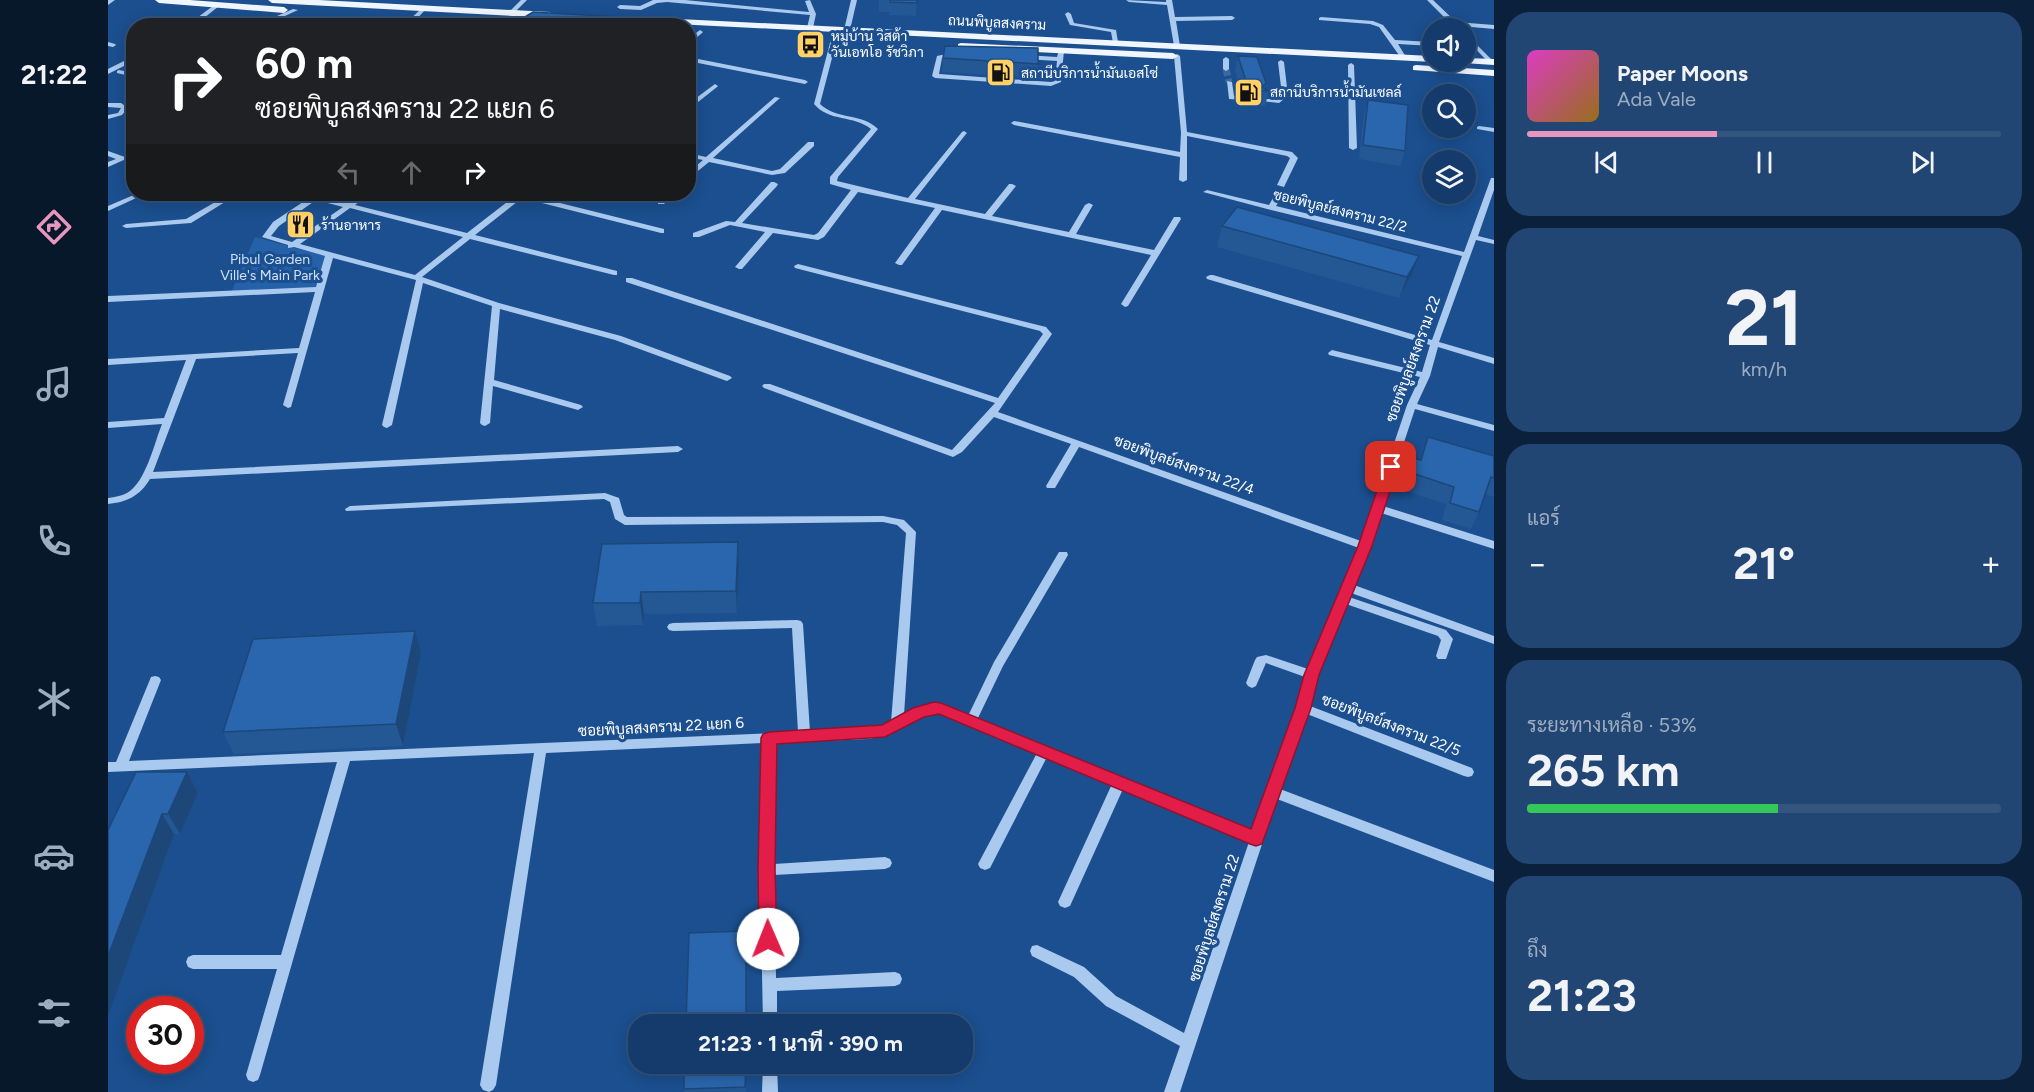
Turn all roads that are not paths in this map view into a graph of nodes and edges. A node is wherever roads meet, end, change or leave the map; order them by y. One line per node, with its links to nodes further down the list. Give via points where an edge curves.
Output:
1 (112, 0): 12 (street)
2 (159, 0): 13 (main road)
3 (272, 0): 10 (main road)
4 (524, 0): 19 (street)
5 (667, 0): 16 (street, via 641,8); 20 (street)
6 (854, 0): 36 (street)
7 (1129, 0): 11 (street)
8 (808, 1): 20 (street)
9 (1433, 1): 29 (street)
10 (328, 2): 15 (main road)
11 (1170, 2): 30 (street)
12 (108, 3)
13 (217, 4): 17 (main road); 23 (street)
14 (423, 4): 18 (main road); 19 (main road)
15 (385, 6): 18 (main road); 22 (main road)
16 (620, 7)
17 (295, 10): 22 (main road); 24 (street)
18 (414, 12): 22 (main road); 25 (street); 26 (main road)
19 (512, 12): 27 (main road)
20 (813, 14): 35 (street)
21 (1068, 14): 41 (street, via 1072,24 1114,32)
22 (374, 15)
23 (199, 18)
24 (276, 18)
25 (411, 18)
26 (454, 18)
27 (546, 18)
28 (1232, 18): 30 (street)
29 (1449, 18)
30 (1173, 19): 46 (street)
31 (1321, 19): 42 (street, via 1371,22 1381,26)
32 (696, 22): 35 (main road, ถนนพิบูลสงคราม)
33 (1476, 27): 34 (street)
34 (1494, 27)
35 (810, 28): 36 (main road, ถนนพิบูลสงคราม)
36 (847, 30): 41 (main road, ถนนพิบูลสงคราม)
37 (696, 32): 38 (main road, ถนนพิบูลสงคราม)
38 (700, 32): 39 (street); 40 (main road, ถนนพิบูลสงคราม)
39 (696, 36)
40 (834, 39): 45 (main road, ถนนพิบูลสงคราม); 90 (street, via 817,104 875,129 834,177 833,182)
41 (1114, 42): 46 (main road, ถนนพิบูลสงคราม)
42 (1393, 42): 43 (street); 48 (street)
43 (1422, 43)
44 (1476, 46): 55 (street)
45 (972, 51): 47 (main road, ถนนพิบูลสงคราม); 47 (street, via 939,57 935,75 1051,84 1058,82)
46 (1177, 51): 47 (main road, ถนนพิบูลสงคราม); 48 (main road, ถนนพิบูลสงคราม); 50 (main road, ถนนพิบูลสงคราม); 77 (street)
47 (1061, 55)
48 (1403, 57): 49 (main road, ถนนพิบูลสงคราม)
49 (1422, 58)
50 (1226, 59): 54 (main road, ถนนพิบูลสงคราม); 57 (street)
51 (696, 61): 62 (street)
52 (1476, 61): 55 (main road)
53 (126, 62): 58 (street)
54 (1281, 62): 56 (main road, ถนนพิบูลสงคราม); 67 (street, via 1285,96 1279,101)
55 (1492, 62)
56 (1351, 65): 61 (main road, ถนนพิบูลสงคราม); 79 (street)
57 (1227, 69)
58 (108, 72)
59 (119, 72): 60 (street)
60 (126, 73)
61 (1494, 73)
62 (805, 82)
63 (1229, 82): 66 (street, via 1231,98)
64 (715, 86): 68 (street)
65 (777, 98): 83 (street)
66 (1243, 99)
67 (1263, 100)
68 (696, 101)
69 (108, 105): 70 (street)
70 (123, 106): 71 (street); 72 (street)
71 (126, 109)
72 (108, 117)
73 (1014, 123): 81 (street)
74 (1479, 128): 75 (street)
75 (1494, 130)
76 (964, 133): 92 (street)
77 (1184, 134): 81 (street); 103 (street, via 1294,158)
78 (811, 144): 83 (street, via 777,173)
79 (1353, 148)
80 (108, 153): 84 (street, via 122,159)
81 (1183, 155): 86 (street)
82 (696, 157): 83 (street)
83 (708, 159): 85 (street)
84 (108, 165)
85 (696, 170)
86 (1183, 180)
87 (1494, 180): 114 (street, ซอยพิบูลย์สงคราม 22)
88 (774, 184): 107 (street)
89 (1012, 186): 105 (street)
90 (856, 189): 92 (street); 110 (street, via 815,238)
91 (1207, 192): 103 (street, ซอยพิบูลย์สงคราม 22/2)
92 (910, 200): 102 (street)
93 (127, 201): 104 (street)
94 (222, 201): 108 (street, via 188,221)
95 (308, 201): 116 (street, via 276,224 266,237)
96 (334, 201): 101 (street)
97 (356, 201): 101 (street)
98 (510, 201): 111 (street)
99 (545, 201): 109 (street)
100 (1089, 205): 113 (street)
101 (349, 206): 111 (street); 116 (street)
102 (940, 207): 105 (street); 120 (street)
103 (1271, 208): 118 (street, ซอยพิบูลย์สงคราม 22/2)
104 (108, 210)
105 (987, 217): 113 (street)
106 (1177, 219): 117 (street)
107 (737, 224): 110 (street); 112 (street, via 724,223)
108 (126, 226)
109 (662, 231)
110 (770, 231): 122 (street)
111 (469, 235): 123 (street); 125 (street)
112 (696, 235)
113 (1071, 236): 117 (street)
114 (1473, 237): 115 (street); 118 (street, ซอยพิบูลย์สงคราม 22)
115 (1494, 242)
116 (291, 246): 119 (street)
117 (1155, 253): 129 (street)
118 (1467, 255): 131 (street, ซอยพิบูลย์สงคราม 22)
119 (329, 256): 125 (street); 127 (street)
120 (899, 263)
121 (798, 266): 141 (street, via 1047,331 1047,338)
122 (739, 267)
123 (614, 273)
124 (1210, 277): 131 (street)
125 (418, 278): 130 (street); 149 (street)
126 (629, 280): 141 (street)
127 (320, 289): 128 (street); 132 (street)
128 (108, 299)
129 (1125, 304)
130 (496, 305): 138 (street, via 618,338); 139 (street)
131 (1434, 345): 135 (street); 137 (street, ซอยพิบูลย์สงคราม 22)
132 (303, 350): 134 (street); 142 (street)
133 (1332, 353): 137 (street)
134 (192, 357): 136 (street); 146 (street)
135 (1494, 361)
136 (108, 362)
137 (1425, 376): 143 (street, ซอยพิบูลย์สงคราม 22)
138 (727, 378)
139 (489, 382): 144 (street); 147 (street)
140 (767, 386): 145 (street, via 953,453)
141 (999, 401): 145 (street)
142 (288, 405)
143 (1412, 405): 150 (street); 156 (street, ซอยพิบูลย์สงคราม 22)
144 (578, 407)
145 (992, 413): 151 (street, ซอยพิบูลย์สงคราม 22/4)
146 (167, 421): 148 (street); 153 (street)
147 (485, 423)
148 (108, 425)
149 (387, 425)
150 (1494, 428)
151 (1077, 442): 154 (street); 159 (street, ซอยพิบูลย์สงคราม 22/4)
152 (678, 449): 153 (street)
153 (147, 476): 155 (street, via 135,494 124,500)
154 (1051, 486)
155 (108, 501)
156 (1378, 508): 158 (street); 159 (street, ซอยพิบูลย์สงคราม 22)
157 (350, 509): 171 (street, via 605,496 615,500 619,518 625,521 900,522 911,532)
158 (1494, 545)
159 (1365, 546): 161 (street, ซอยพิบูลย์สงคราม 22)
160 (1063, 555): 170 (street, via 998,665)
161 (1347, 587): 162 (street, ซอยพิบูลย์สงคราม 22); 164 (street)
162 (1342, 599): 165 (street, via 1442,633 1447,639); 166 (street, ซอยพิบูลย์สงคราม 22)
163 (673, 627): 172 (street, via 797,624)
164 (1494, 640)
165 (1442, 656)
166 (1311, 675): 168 (street, via 1266,658 1261,660); 169 (street, ซอยพิบูลย์สงคราม 22)
167 (155, 680): 177 (street)
168 (1252, 683)
169 (1303, 708): 178 (street, ซอยพิบูลย์สงคราม 22/5); 180 (street, ซอยพิบูลย์สงคราม 22)
170 (971, 721): 171 (street, ซอยพิบูลสงคราม 22 แยก 6, via 934,708); 175 (street, ซอยพิบูลสงคราม 22 แยก 6)
171 (897, 726): 172 (street, ซอยพิบูลสงคราม 22 แยก 6, via 868,734)
172 (804, 737): 173 (street, ซอยพิบูลสงคราม 22 แยก 6)
173 (769, 738): 174 (street, ซอยพิบูลสงคราม 22 แยก 6); 184 (street)
174 (541, 748): 176 (street, ซอยพิบูลสงคราม 22 แยก 6); 196 (street)
175 (1044, 752): 179 (street, ซอยพิบูลสงคราม 22 แยก 6); 183 (street)
176 (345, 757): 177 (street, ซอยพิบูลสงคราม 22 แยก 6, via 142,771); 189 (street)
177 (114, 767)
178 (1468, 772)
179 (1119, 783): 181 (street, ซอยพิบูลสงคราม 22 แยก 6); 186 (street)
180 (1273, 792): 181 (street, ซอยพิบูลย์สงคราม 22); 185 (street)
181 (1256, 839): 193 (street, ซอยพิบูลย์สงคราม 22)
182 (885, 863): 184 (street)
183 (985, 864)
184 (767, 870): 191 (street)
185 (1494, 876)
186 (1065, 902)
187 (1037, 951): 193 (street, via 1079,972 1111,1001)
188 (193, 962): 189 (street)
189 (284, 962): 195 (street)
190 (895, 979): 191 (street)
191 (770, 985): 192 (street)
192 (770, 1014)
193 (1188, 1043): 198 (street, ซอยพิบูลย์สงคราม 22)
194 (770, 1074): 197 (street)
195 (253, 1075)
196 (488, 1085)
197 (770, 1092)
198 (1172, 1092)

